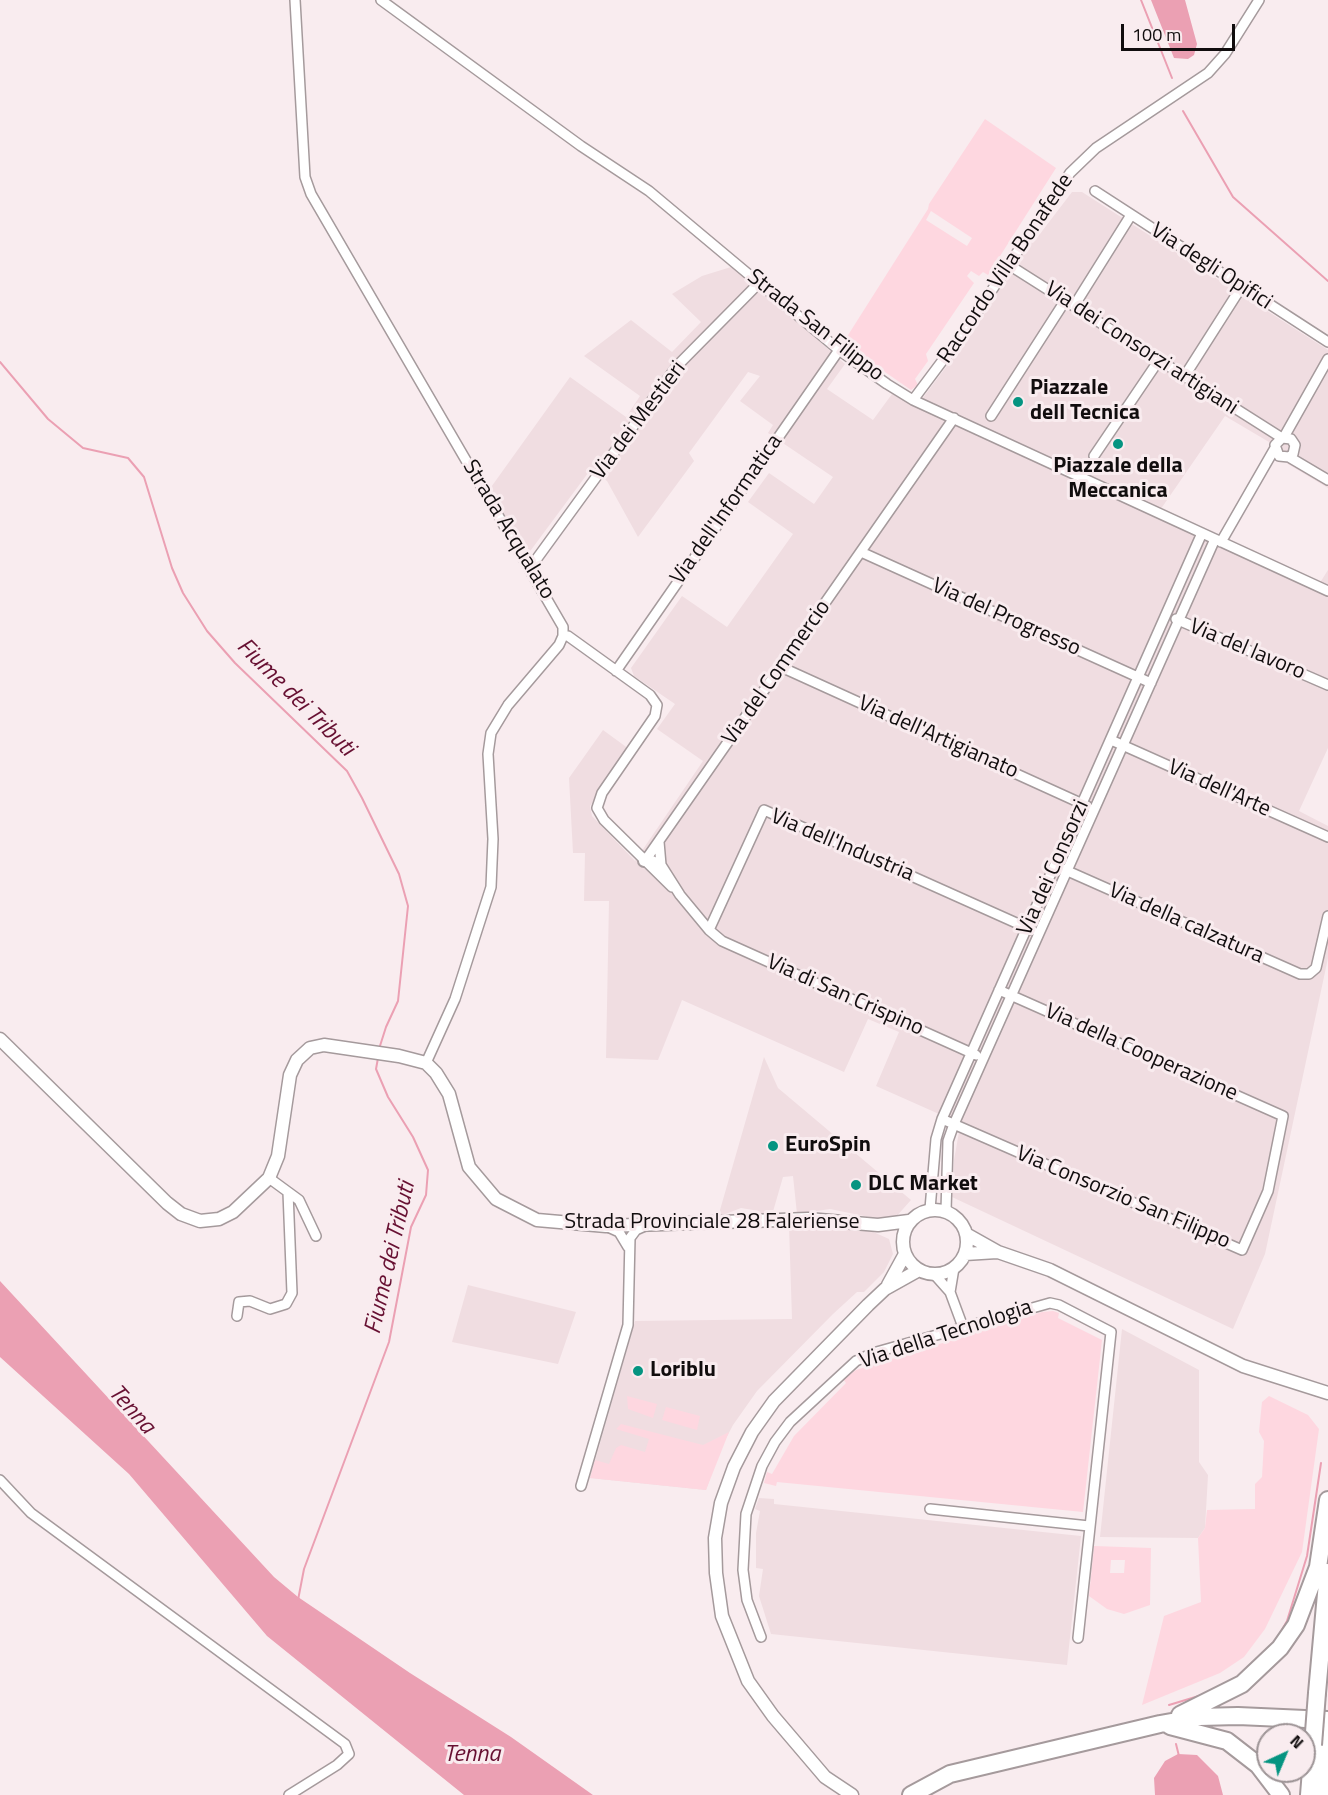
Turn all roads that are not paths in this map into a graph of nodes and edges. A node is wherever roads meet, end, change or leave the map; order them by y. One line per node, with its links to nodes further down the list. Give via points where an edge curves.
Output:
1 (295, 0): 27 (street, Strada Acqualato, via 307,185)
2 (381, 0): 7 (street, Strada San Filippo, via 649,191)
3 (1259, 0): 6 (street, Raccordo Villa Bonafede, via 1225,54 1208,73 1096,148 1070,173)
4 (1095, 191): 5 (street, Via degli Opifici)
5 (1131, 215): 8 (street, Via degli Opifici); 10 (street)
6 (1009, 265): 9 (street, Via dei Consorzi artigiani); 16 (street, Raccordo Villa Bonafede)
7 (759, 283): 12 (street, Strada San Filippo); 27 (street, Via dei Mestieri, via 677,366)
8 (1242, 286): 11 (street, Via degli Opifici); 15 (street)
9 (1065, 301): 10 (street, Via dei Consorzi artigiani); 17 (street)
10 (1074, 306): 14 (street, Via dei Consorzi artigiani)
11 (1328, 342)
12 (839, 350): 16 (street, Strada San Filippo); 33 (street, Via dell'Informatica)
13 (1328, 359): 19 (street)
14 (1159, 360): 15 (street, Via dei Consorzi artigiani); 20 (street)
15 (1185, 377): 19 (street, Via dei Consorzi artigiani)
16 (913, 400): 18 (street, Strada San Filippo)
17 (991, 416)
18 (954, 418): 24 (street, Strada San Filippo); 26 (street, Via del Commercio)
19 (1281, 440): 21 (street); 21 (street, Via dei Consorzi artigiani); 22 (street, Via dei Consorzi)
20 (1094, 456)
21 (1290, 457): 22 (street); 23 (street, Via dei Consorzi artigiani)
22 (1256, 479): 25 (street, Via dei Consorzi)
23 (1328, 480)
24 (1202, 533): 25 (street, Strada San Filippo); 29 (street, Via dei Consorzi)
25 (1218, 541): 28 (street, Strada San Filippo); 30 (street, Via dei Consorzi)
26 (861, 552): 32 (street, Via del Commercio); 34 (street, Via del Progresso)
27 (530, 568): 31 (street, Strada Acqualato, via 560,619)
28 (1328, 591)
29 (1166, 615): 30 (street, Via del lavoro); 34 (street, Via dei Consorzi)
30 (1179, 620): 35 (street, Via dei Consorzi); 36 (street, Via del lavoro)
31 (563, 636): 33 (street); 57 (street, via 508,705 491,733 490,887 455,999)
32 (781, 667): 39 (street, Via dell'Artigianato); 42 (street, Via del Commercio)
33 (616, 671): 43 (street, via 650,695 657,710 602,793 597,808 604,820)
34 (1138, 677): 35 (street, Via del Progresso); 37 (street, Via dei Consorzi)
35 (1151, 683): 38 (street, Via dei Consorzi)
36 (1328, 685)
37 (1110, 740): 38 (street, Via dell'Arte); 39 (street, Via dei Consorzi)
38 (1124, 746): 40 (street, Via dei Consorzi); 41 (street, Via dell'Arte)
39 (1083, 804): 40 (street, Via dell'Artigianato); 45 (street, Via dei Consorzi)
40 (1095, 809): 46 (street, Via dei Consorzi)
41 (1328, 837)
42 (659, 842): 43 (street, Via del Commercio); 44 (street)
43 (646, 860): 44 (street); 47 (street)
44 (661, 865): 47 (street)
45 (1055, 866): 46 (street, Via della calzatura); 49 (street, Via dei Consorzi)
46 (1067, 871): 48 (street, Via della calzatura, via 1300,974 1310,974 1316,968); 51 (street, Via dei Consorzi)
47 (680, 895): 50 (street)
48 (1328, 916)
49 (1028, 928): 50 (street, Via dell'Industria, via 764,810); 51 (street, Via dell'Industria); 52 (street, Via dei Consorzi)
50 (709, 930): 55 (street, Via di San Crispino, via 722,941)
51 (1040, 933): 53 (street, Via dei Consorzi)
52 (999, 990): 53 (street, Via della Cooperazione); 55 (street, Via dei Consorzi)
53 (1011, 996): 56 (street, Via dei Consorzi); 58 (street, Via della Cooperazione)
54 (0, 1039): 61 (main road, via 181,1214 200,1221 219,1219 246,1202)
55 (972, 1053): 56 (street, Via di San Crispino); 59 (street, Via dei Consorzi)
56 (983, 1059): 60 (street, Via dei Consorzi)
57 (426, 1063): 61 (main road, via 359,1049 324,1045 310,1048 297,1060 290,1075 278,1156); 69 (main road, Strada Provinciale 28 Faleriense, via 449,1094 469,1167 496,1199 537,1220 606,1226)
58 (1283, 1116): 60 (street, Via Consorzio San Filippo, via 1268,1191 1242,1250)
59 (942, 1119): 60 (street, Via Consorzio San Filippo); 63 (street, Via dei Consorzi, via 936,1139)
60 (954, 1124): 64 (street, Via dei Consorzi, via 948,1141)
61 (269, 1178): 62 (street)
62 (288, 1192): 68 (street, via 299,1200); 79 (street, via 292,1293 286,1304 270,1309 250,1301 239,1302)
63 (930, 1209): 64 (main road); 65 (main road)
64 (946, 1211): 67 (main road, via 955,1216)
65 (909, 1221): 66 (main road, Strada Provinciale 28 Faleriense); 70 (main road)
66 (878, 1225): 69 (main road, Strada Provinciale 28 Faleriense, via 815,1219 647,1225); 70 (main road, Strada Provinciale 28 Faleriense)
67 (966, 1234): 71 (main road); 73 (main road)
68 (316, 1236)
69 (626, 1237): 83 (street, via 628,1324)
70 (902, 1241): 72 (main road)
71 (999, 1252): 73 (main road); 81 (main road, via 1050,1270 1243,1366)
72 (905, 1254): 75 (main road); 77 (main road)
73 (965, 1254): 74 (main road)
74 (954, 1268): 76 (main road); 78 (street)
75 (919, 1270): 76 (main road); 77 (main road)
76 (934, 1274): 78 (street)
77 (885, 1289): 93 (main road, via 799,1374 752,1432 727,1485 715,1538 722,1616 735,1653 748,1681 773,1716)
78 (950, 1292): 80 (street)
79 (237, 1316)
80 (963, 1327): 86 (street, Via della Tecnologia, via 1050,1303 1111,1332); 88 (street, Via della Tecnologia, via 855,1361 811,1400 775,1442 753,1490 742,1544 747,1600)
81 (1328, 1393)
82 (0, 1480): 94 (street, via 31,1513 345,1744 349,1754)
83 (581, 1486)
84 (1328, 1500): 91 (highway, via 1318,1567 1296,1625 1280,1648 1242,1684)
85 (930, 1509): 86 (street)
86 (1089, 1526): 89 (street, Via della Tecnologia)
87 (1328, 1572): 92 (highway, bridge, via 1317,1693)
88 (760, 1637)
89 (1078, 1638)
90 (1328, 1721): 91 (highway, via 1238,1716); 92 (highway)
91 (1160, 1724): 97 (highway, via 950,1774); 98 (highway, via 1227,1741 1258,1765)
92 (1320, 1746): 99 (highway); 100 (highway)
93 (825, 1777): 95 (main road); 96 (main road)
94 (290, 1795)
95 (834, 1795)
96 (852, 1795)
97 (911, 1795)
98 (1281, 1795)
99 (1309, 1795)
100 (1322, 1795)

